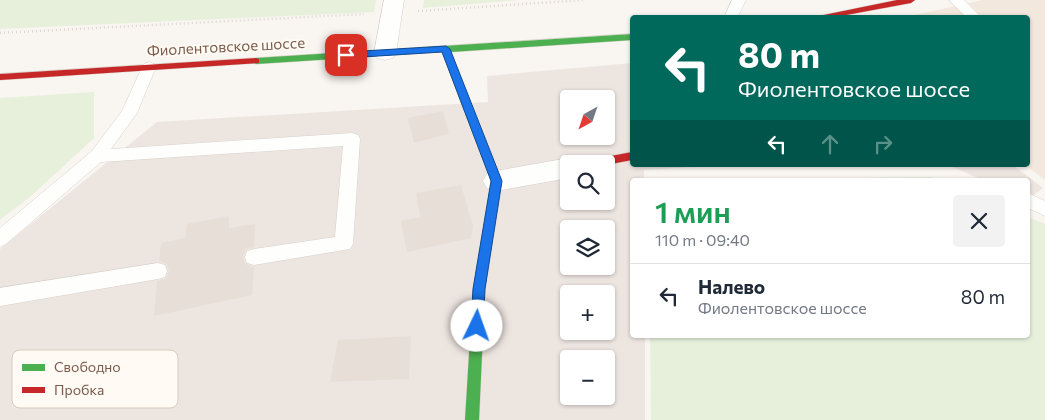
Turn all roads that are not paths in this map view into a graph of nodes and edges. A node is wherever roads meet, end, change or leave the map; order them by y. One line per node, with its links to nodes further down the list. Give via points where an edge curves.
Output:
1 (738, 0): 5 (lane)
2 (911, 0): 6 (main road)
3 (956, 0): 7 (lane)
4 (392, 6): 10 (street)
5 (731, 15)
6 (829, 15)
7 (973, 15)
8 (630, 37): 9 (main road, Фиолентовское шоссе)
9 (446, 49): 10 (main road, Фиолентовское шоссе); 17 (main road)
10 (385, 53): 11 (main road, Фиолентовское шоссе)
11 (149, 67): 12 (main road, Фиолентовское шоссе); 13 (lane, via 129,112)
12 (0, 77)
13 (97, 156): 20 (lane); 21 (lane, via 352,140 344,244)
14 (630, 156): 15 (main road)
15 (615, 159)
16 (560, 170): 17 (street)
17 (496, 181): 24 (main road, via 479,289)
18 (1030, 201): 19 (lane)
19 (1045, 209)
20 (0, 239)
21 (254, 257)
22 (158, 270): 23 (lane)
23 (0, 297)
24 (472, 420)

